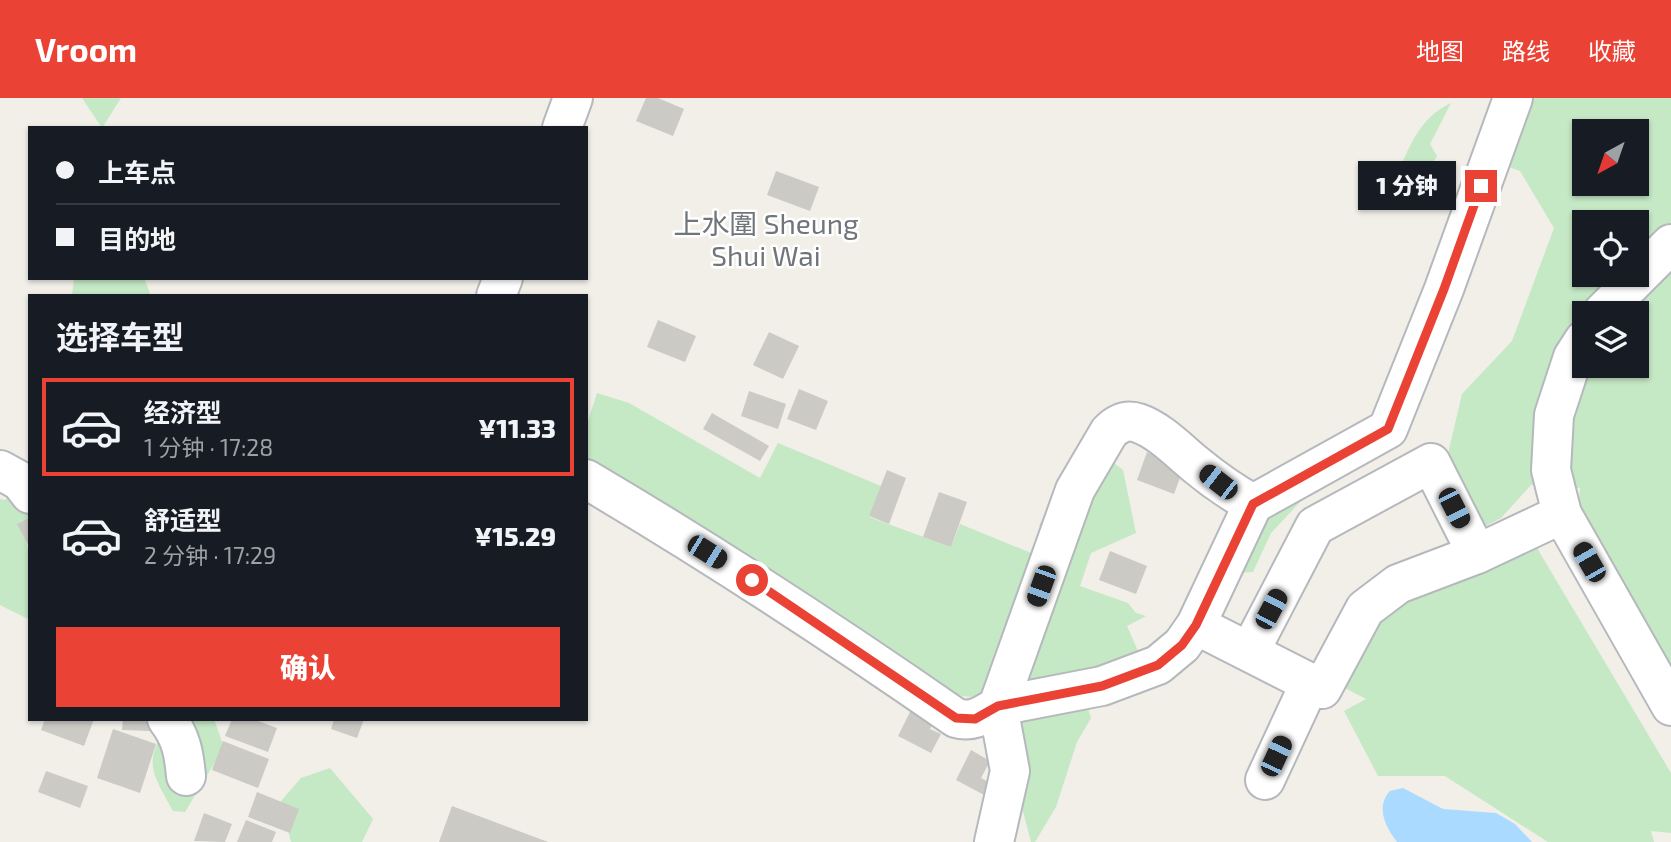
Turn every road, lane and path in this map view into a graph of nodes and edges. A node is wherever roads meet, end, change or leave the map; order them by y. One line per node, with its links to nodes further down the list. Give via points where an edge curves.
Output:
1 (573, 98): 3 (street)
2 (1513, 98): 10 (street, via 1388,429)
3 (563, 126)
4 (1671, 244): 5 (street)
5 (1614, 301)
6 (1572, 360): 11 (street, via 1554,415 1551,470)
7 (0, 470): 9 (street)
8 (588, 481): 16 (street, via 684,537 956,718 975,719)
9 (28, 491)
10 (1253, 504): 13 (street); 16 (street, via 1157,433 1138,423 1116,425 1074,490)
11 (1562, 514): 12 (street); 17 (street)
12 (1477, 554): 14 (street, via 1431,463 1315,526); 15 (street, via 1398,584 1365,610 1322,689)
13 (1196, 625): 14 (street); 16 (street, via 1182,645 1158,665 1102,686)
14 (1250, 651): 15 (street)
15 (1310, 683): 20 (street)
16 (998, 706): 21 (street, via 1010,771)
17 (1671, 706)
18 (169, 721): 19 (street, via 184,752)
19 (187, 776)
20 (1265, 780)
21 (994, 842)

